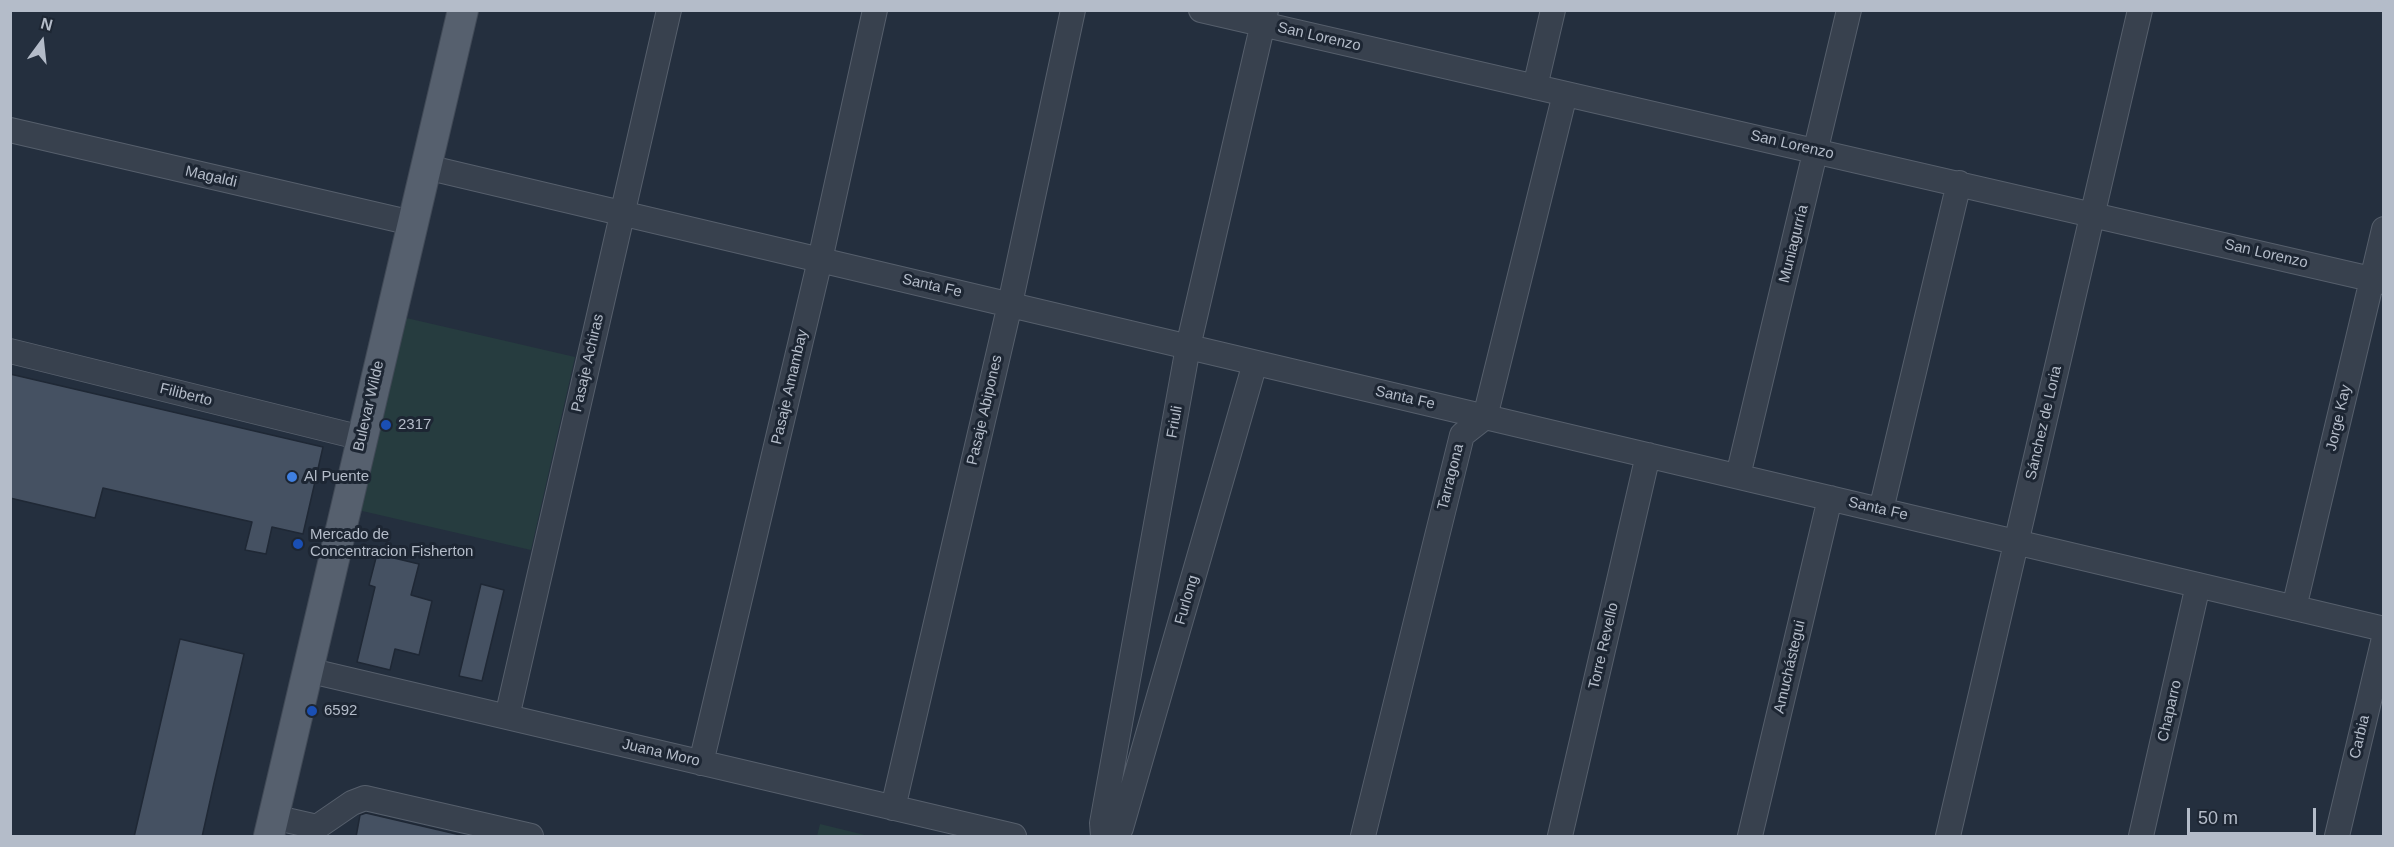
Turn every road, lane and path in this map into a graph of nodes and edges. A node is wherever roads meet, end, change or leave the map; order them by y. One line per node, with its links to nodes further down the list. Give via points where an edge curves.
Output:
1 (442, 10): 19 (main road, Bulevar Wilde)
2 (463, 10): 15 (main road, Bulevar Wilde)
3 (669, 10): 17 (street, Pasaje Achiras)
4 (875, 10): 21 (street, Pasaje Amambay)
5 (1073, 10): 23 (street, Pasaje Abipones)
6 (1201, 10): 10 (street, San Lorenzo)
7 (1553, 10): 11 (street)
8 (1849, 10): 14 (street, Muniagurría)
9 (2140, 10): 18 (street, Sánchez de Loria)
10 (1265, 18): 11 (street, San Lorenzo); 24 (street, Friuli)
11 (1535, 87): 12 (street, San Lorenzo)
12 (1565, 94): 14 (street, San Lorenzo); 27 (street)
13 (10, 130): 19 (street, Magaldi)
14 (1816, 151): 16 (street, San Lorenzo); 30 (street, Muniagurría)
15 (426, 167): 17 (street, Santa Fe); 19 (main road, Bulevar Wilde)
16 (1959, 183): 18 (street, San Lorenzo); 32 (street)
17 (622, 213): 21 (street, Santa Fe); 39 (street, Pasaje Achiras)
18 (2092, 214): 22 (street, San Lorenzo); 33 (street, Sánchez de Loria)
19 (403, 221): 28 (main road, Bulevar Wilde)
20 (2384, 229): 22 (street, Jorge Kay)
21 (820, 260): 23 (street, Santa Fe); 40 (street, Pasaje Amambay)
22 (2378, 280): 35 (street, Jorge Kay)
23 (1010, 304): 24 (street, Santa Fe); 41 (street, Pasaje Abipones)
24 (1188, 347): 26 (street, Santa Fe); 47 (street, Friuli, via 1102,823)
25 (10, 351): 28 (street, Filiberto)
26 (1255, 363): 27 (street, Santa Fe); 48 (street, Furlong)
27 (1485, 417): 29 (street, Santa Fe); 49 (street, Tarragona, via 1462,435)
28 (352, 435): 38 (main road, Bulevar Wilde); 44 (main road, Bulevar Wilde)
29 (1648, 455): 30 (street, Santa Fe); 50 (street, Torre Revello)
30 (1738, 476): 31 (street, Santa Fe)
31 (1830, 498): 32 (street, Santa Fe); 51 (street, Amuchástegui)
32 (1881, 510): 33 (street, Santa Fe)
33 (2016, 542): 34 (street, Santa Fe); 52 (street, Sánchez de Loria)
34 (2198, 585): 35 (street, Santa Fe); 53 (street, Chaparro)
35 (2294, 608): 36 (street, Santa Fe)
36 (2384, 629)
37 (2384, 638): 54 (street, Carbia)
38 (307, 670): 39 (street, Juana Moro); 42 (main road, Bulevar Wilde)
39 (507, 717): 40 (street, Juana Moro)
40 (701, 763): 41 (street, Juana Moro)
41 (893, 808): 46 (street, Juana Moro)
42 (271, 827): 43 (street)
43 (316, 832): 45 (street, via 352,803 365,798)
44 (248, 837)
45 (531, 837)
46 (1014, 837)
47 (1103, 837)
48 (1117, 837)
49 (1363, 837)
50 (1560, 837)
51 (1750, 837)
52 (1948, 837)
53 (2141, 837)
54 (2337, 837)

